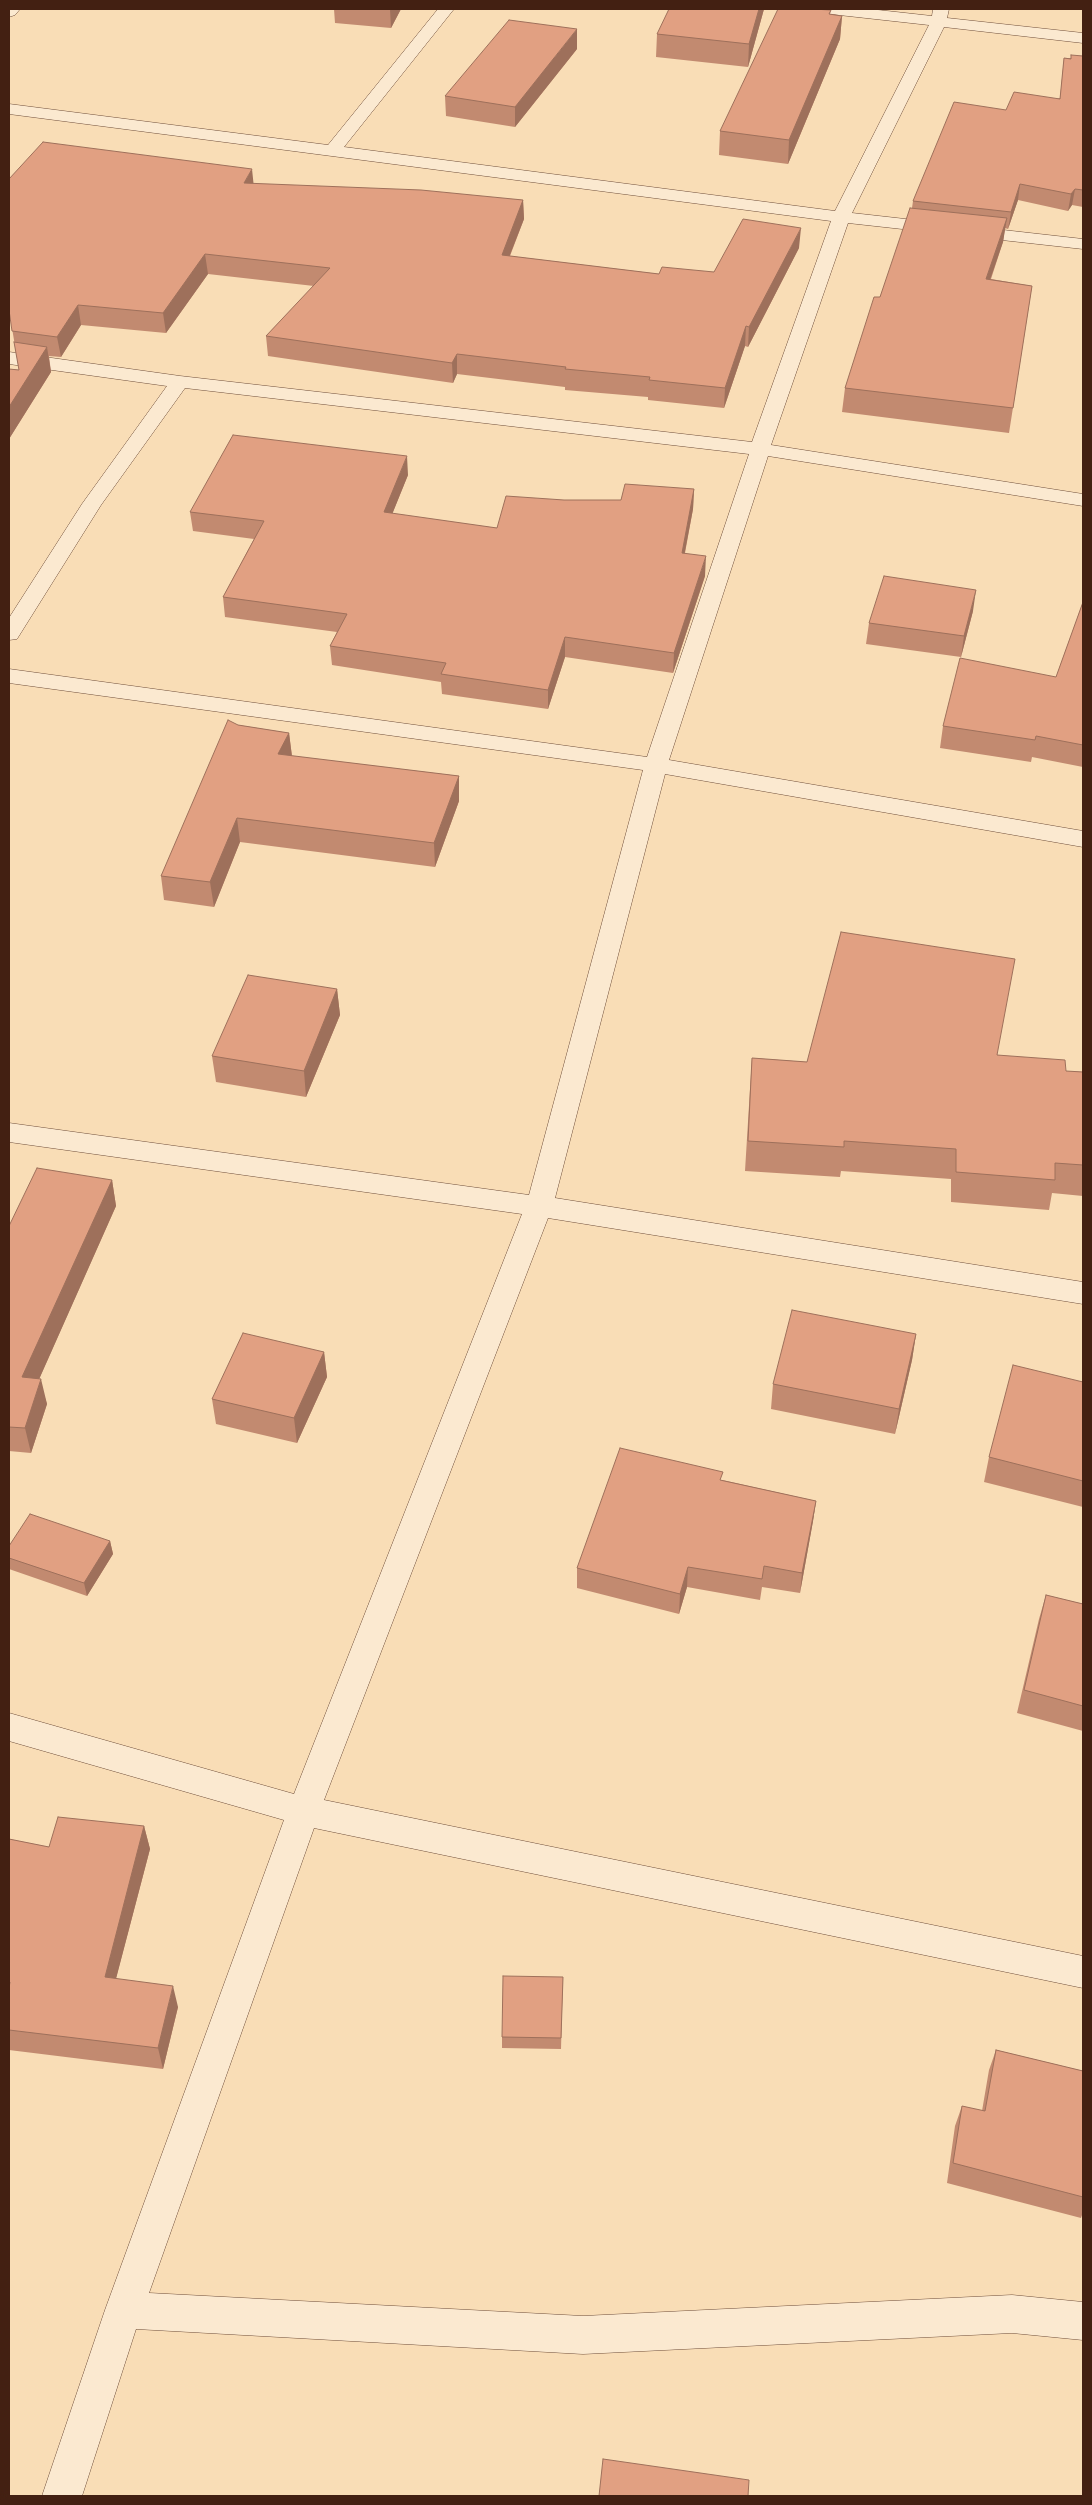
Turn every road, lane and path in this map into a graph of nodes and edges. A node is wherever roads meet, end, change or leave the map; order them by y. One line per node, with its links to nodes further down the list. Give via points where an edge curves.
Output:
1 (12, 9): 4 (street)
2 (446, 9): 8 (street)
3 (830, 9): 5 (street)
4 (9, 12)
5 (939, 16): 6 (street); 9 (street, via 896,110)
6 (1083, 38)
7 (9, 109): 8 (street)
8 (331, 152): 9 (street)
9 (841, 217): 10 (street); 13 (street)
10 (1083, 244)
11 (9, 358): 12 (street)
12 (180, 382): 13 (street); 15 (street, via 92,504)
13 (760, 449): 14 (street); 17 (street)
14 (1083, 500)
15 (9, 634)
16 (9, 676): 17 (street)
17 (656, 765): 18 (street); 20 (street)
18 (1083, 838)
19 (9, 1132): 20 (street)
20 (539, 1206): 21 (street); 23 (street)
21 (1083, 1293)
22 (9, 1727): 23 (street)
23 (304, 1811): 24 (street); 25 (street)
24 (1083, 1972)
25 (124, 2310): 26 (street, via 584,2335 1012,2314); 27 (street)
26 (1083, 2321)
27 (62, 2496)

